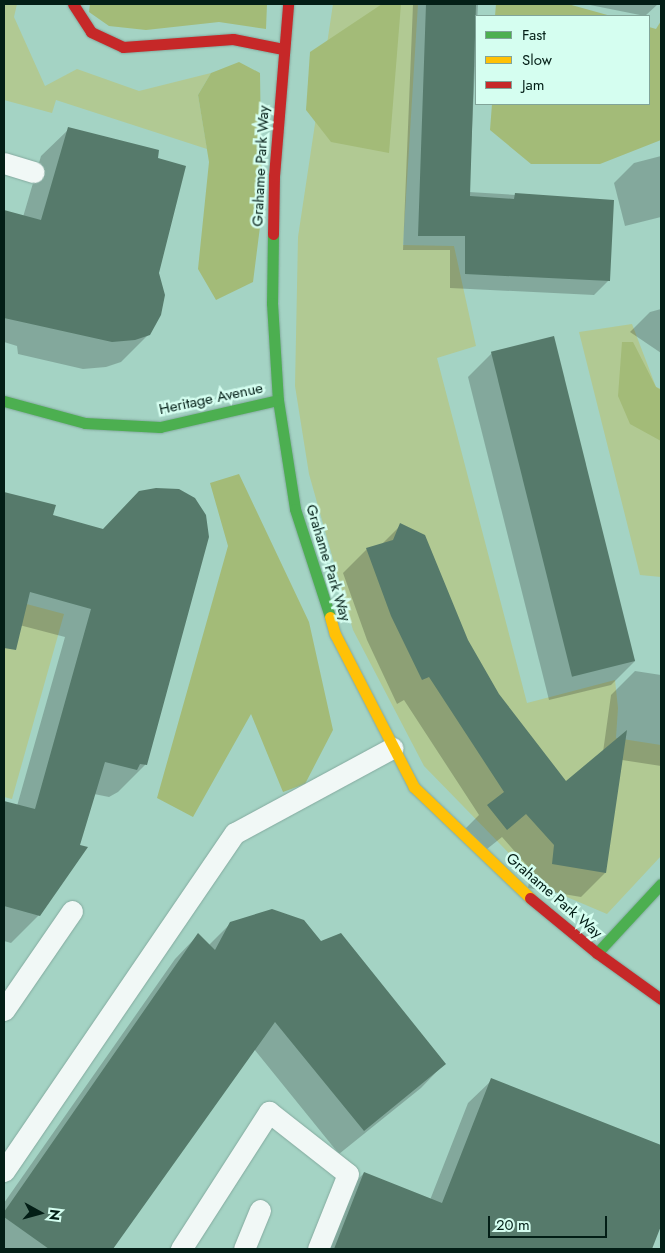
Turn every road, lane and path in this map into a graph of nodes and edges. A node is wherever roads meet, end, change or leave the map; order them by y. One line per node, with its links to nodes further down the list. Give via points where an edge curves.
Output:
1 (73, 4): 3 (street, via 91,32 123,47 233,39)
2 (288, 4): 3 (street, Grahame Park Way)
3 (283, 49): 6 (street, Grahame Park Way, via 272,303)
4 (4, 163): 5 (lane)
5 (34, 172)
6 (278, 400): 7 (street, Heritage Avenue, via 160,427 85,423); 8 (street, Grahame Park Way, via 295,509 335,634)
7 (4, 401)
8 (392, 748): 11 (street, Grahame Park Way, via 414,788 532,900); 14 (lane, via 235,833)
9 (661, 884): 11 (street)
10 (72, 911): 13 (lane)
11 (597, 953): 12 (street, Grahame Park Way)
12 (661, 999)
13 (4, 1010)
14 (4, 1171)
15 (260, 1210): 17 (lane)
16 (181, 1249): 18 (lane, via 269,1112 348,1174)
17 (244, 1249)
18 (318, 1249)

